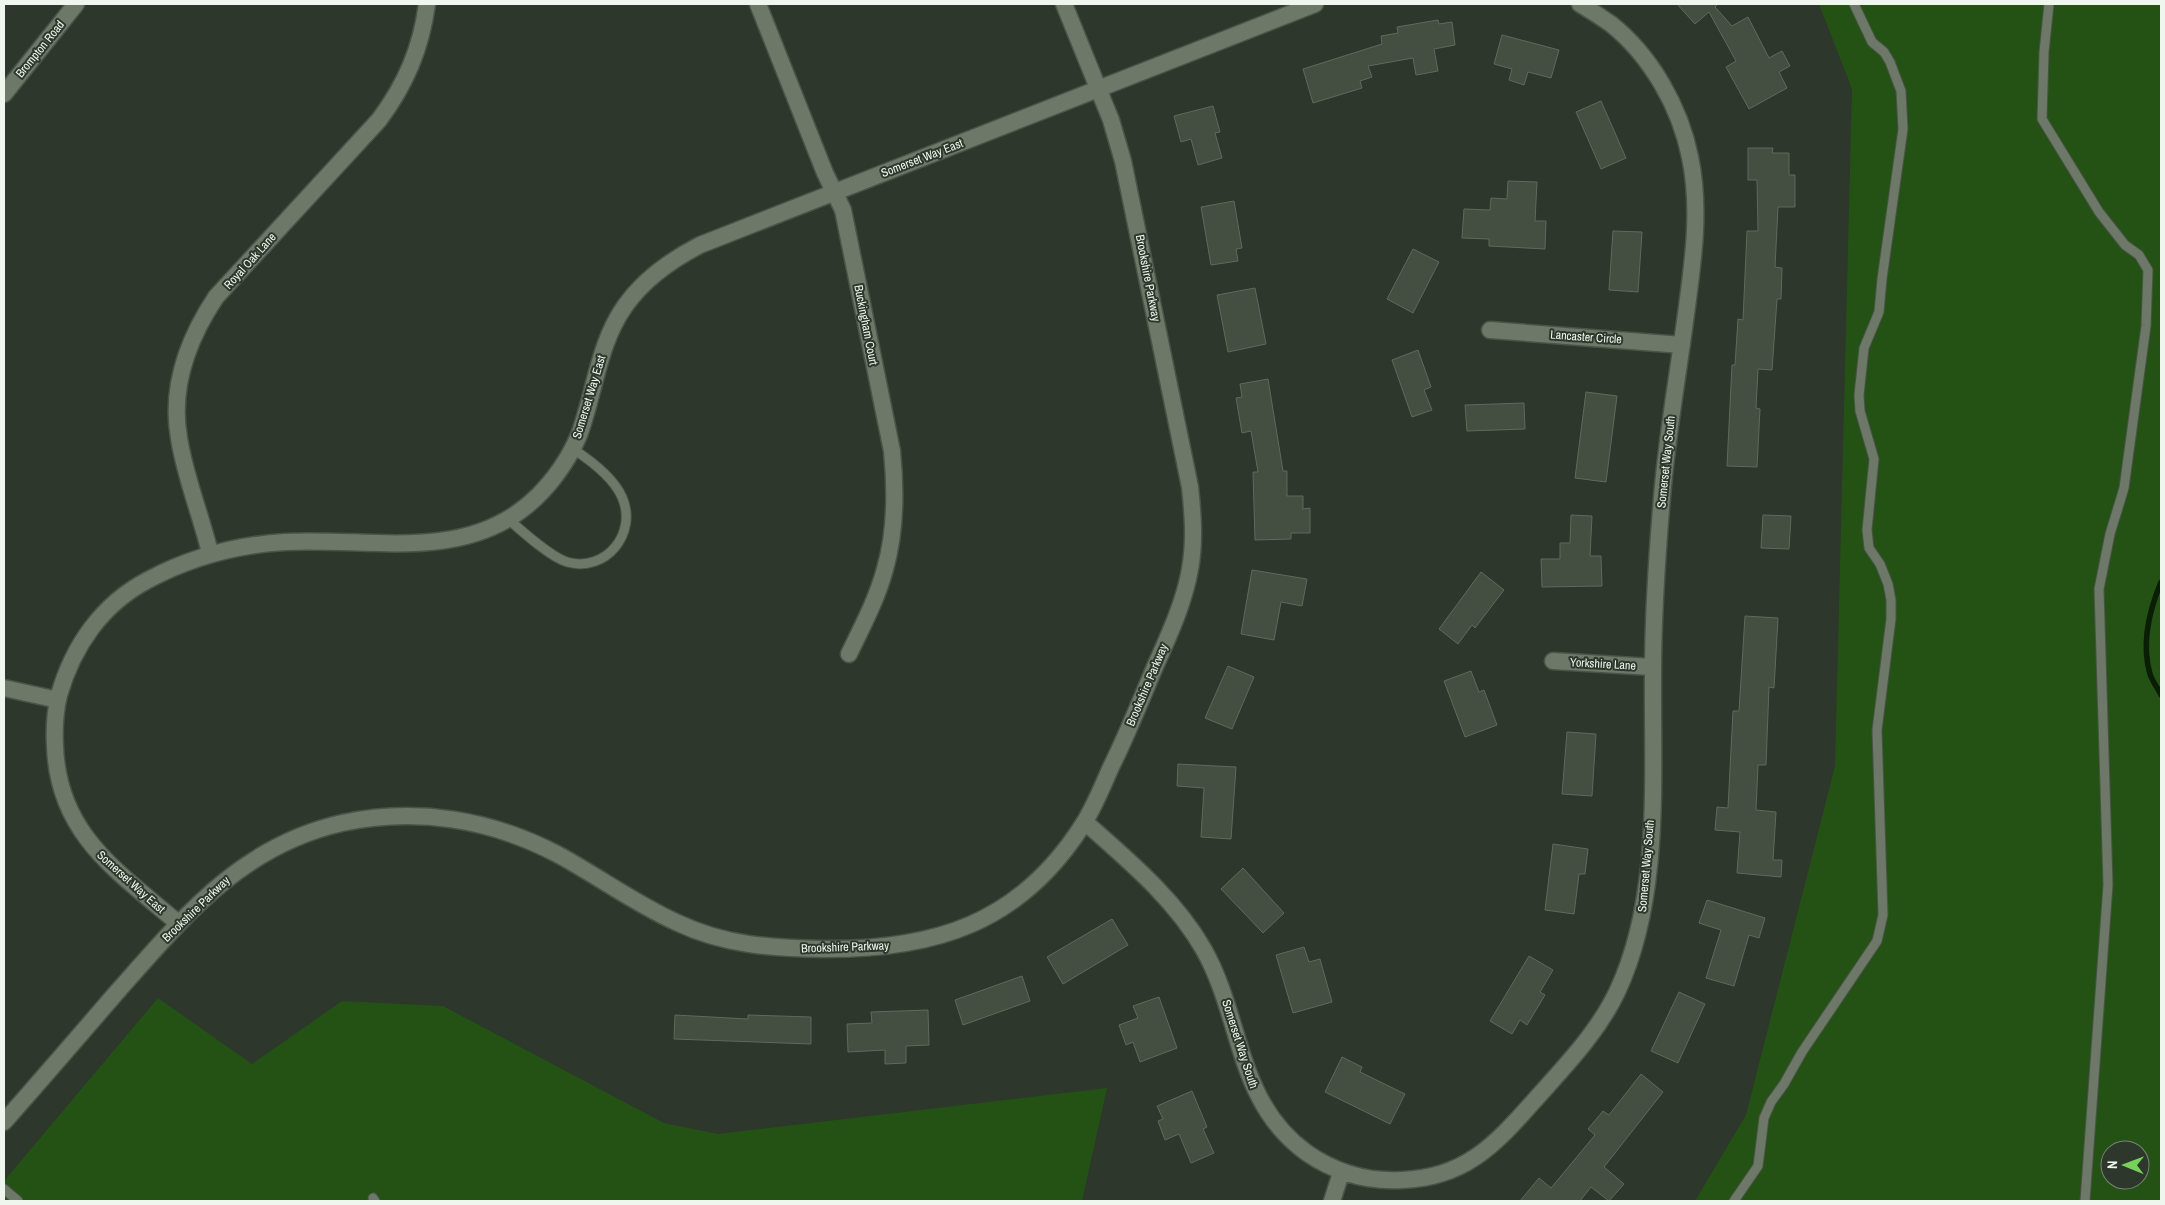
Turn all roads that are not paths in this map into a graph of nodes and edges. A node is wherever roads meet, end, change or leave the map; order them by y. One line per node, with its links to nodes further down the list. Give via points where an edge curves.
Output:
1 (76, 4): 10 (street, Brompton Road)
2 (427, 4): 16 (street, Royal Oak Lane, via 416,54 398,94 379,120 216,297 186,352 177,403 179,438)
3 (758, 4): 11 (street, Buckingham Court)
4 (1064, 4): 9 (street, Brookshire Parkway)
5 (1315, 4): 9 (street, Somerset Way East)
6 (1580, 4): 13 (street, Somerset Way South, via 1612,25 1636,48 1666,93 1684,133 1696,202 1695,242)
7 (1854, 4): 29 (lane, via 1872,42 1884,52 1896,74 1901,90 1903,129 1881,300 1864,348 1859,395 1860,411 1874,459 1868,539 1891,600 1878,730 1883,915 1877,941 1771,1102 1764,1118 1758,1166)
8 (2049, 4): 30 (lane, via 2042,119 2099,212 2125,244 2139,255 2148,270 2146,326 2125,479 2099,589 2108,885)
9 (1099, 90): 11 (street, Somerset Way East); 22 (street, Brookshire Parkway, via 1118,144 1134,206 1194,520 1190,570 1174,621)
10 (4, 94)
11 (834, 192): 14 (street, Somerset Way East, via 700,245 668,263 640,288 624,306 605,344); 17 (street, Buckingham Court, via 844,216 892,451 894,475 894,520 885,571)
12 (1490, 330): 13 (street, Lancaster Circle)
13 (1682, 345): 19 (street, Somerset Way South, via 1664,476)
14 (573, 448): 15 (street, Somerset Way East, via 547,486); 15 (lane, via 614,484 622,497 626,529 611,552 592,562 565,562)
15 (508, 519): 16 (street, Somerset Way East, via 462,537 430,542 287,542)
16 (210, 553): 21 (street, Somerset Way East, via 141,584 108,609 83,638 64,678)
17 (849, 654)
18 (1553, 661): 19 (street, Yorkshire Lane)
19 (1652, 667): 25 (street, Somerset Way South, via 1652,804 1646,897 1636,945 1610,1006 1570,1061 1498,1141 1473,1160 1420,1179 1368,1179)
20 (4, 688): 21 (street)
21 (58, 700): 23 (street, Somerset Way East, via 56,762 67,806 94,849)
22 (1085, 822): 23 (street, Brookshire Parkway, via 1047,872 1006,906 963,929 887,947 766,948 711,936 678,923 527,840 493,827 435,816 377,817 342,823 300,836 264,854 223,881); 25 (street, Somerset Way South, via 1162,893 1195,935 1224,993 1247,1071 1266,1112 1300,1148)
23 (178, 923): 24 (street, Brookshire Parkway)
24 (4, 1122)
25 (1342, 1173): 28 (street)
26 (4, 1189): 27 (lane)
27 (18, 1201)
28 (1332, 1201)
29 (1734, 1201)
30 (2086, 1201)

